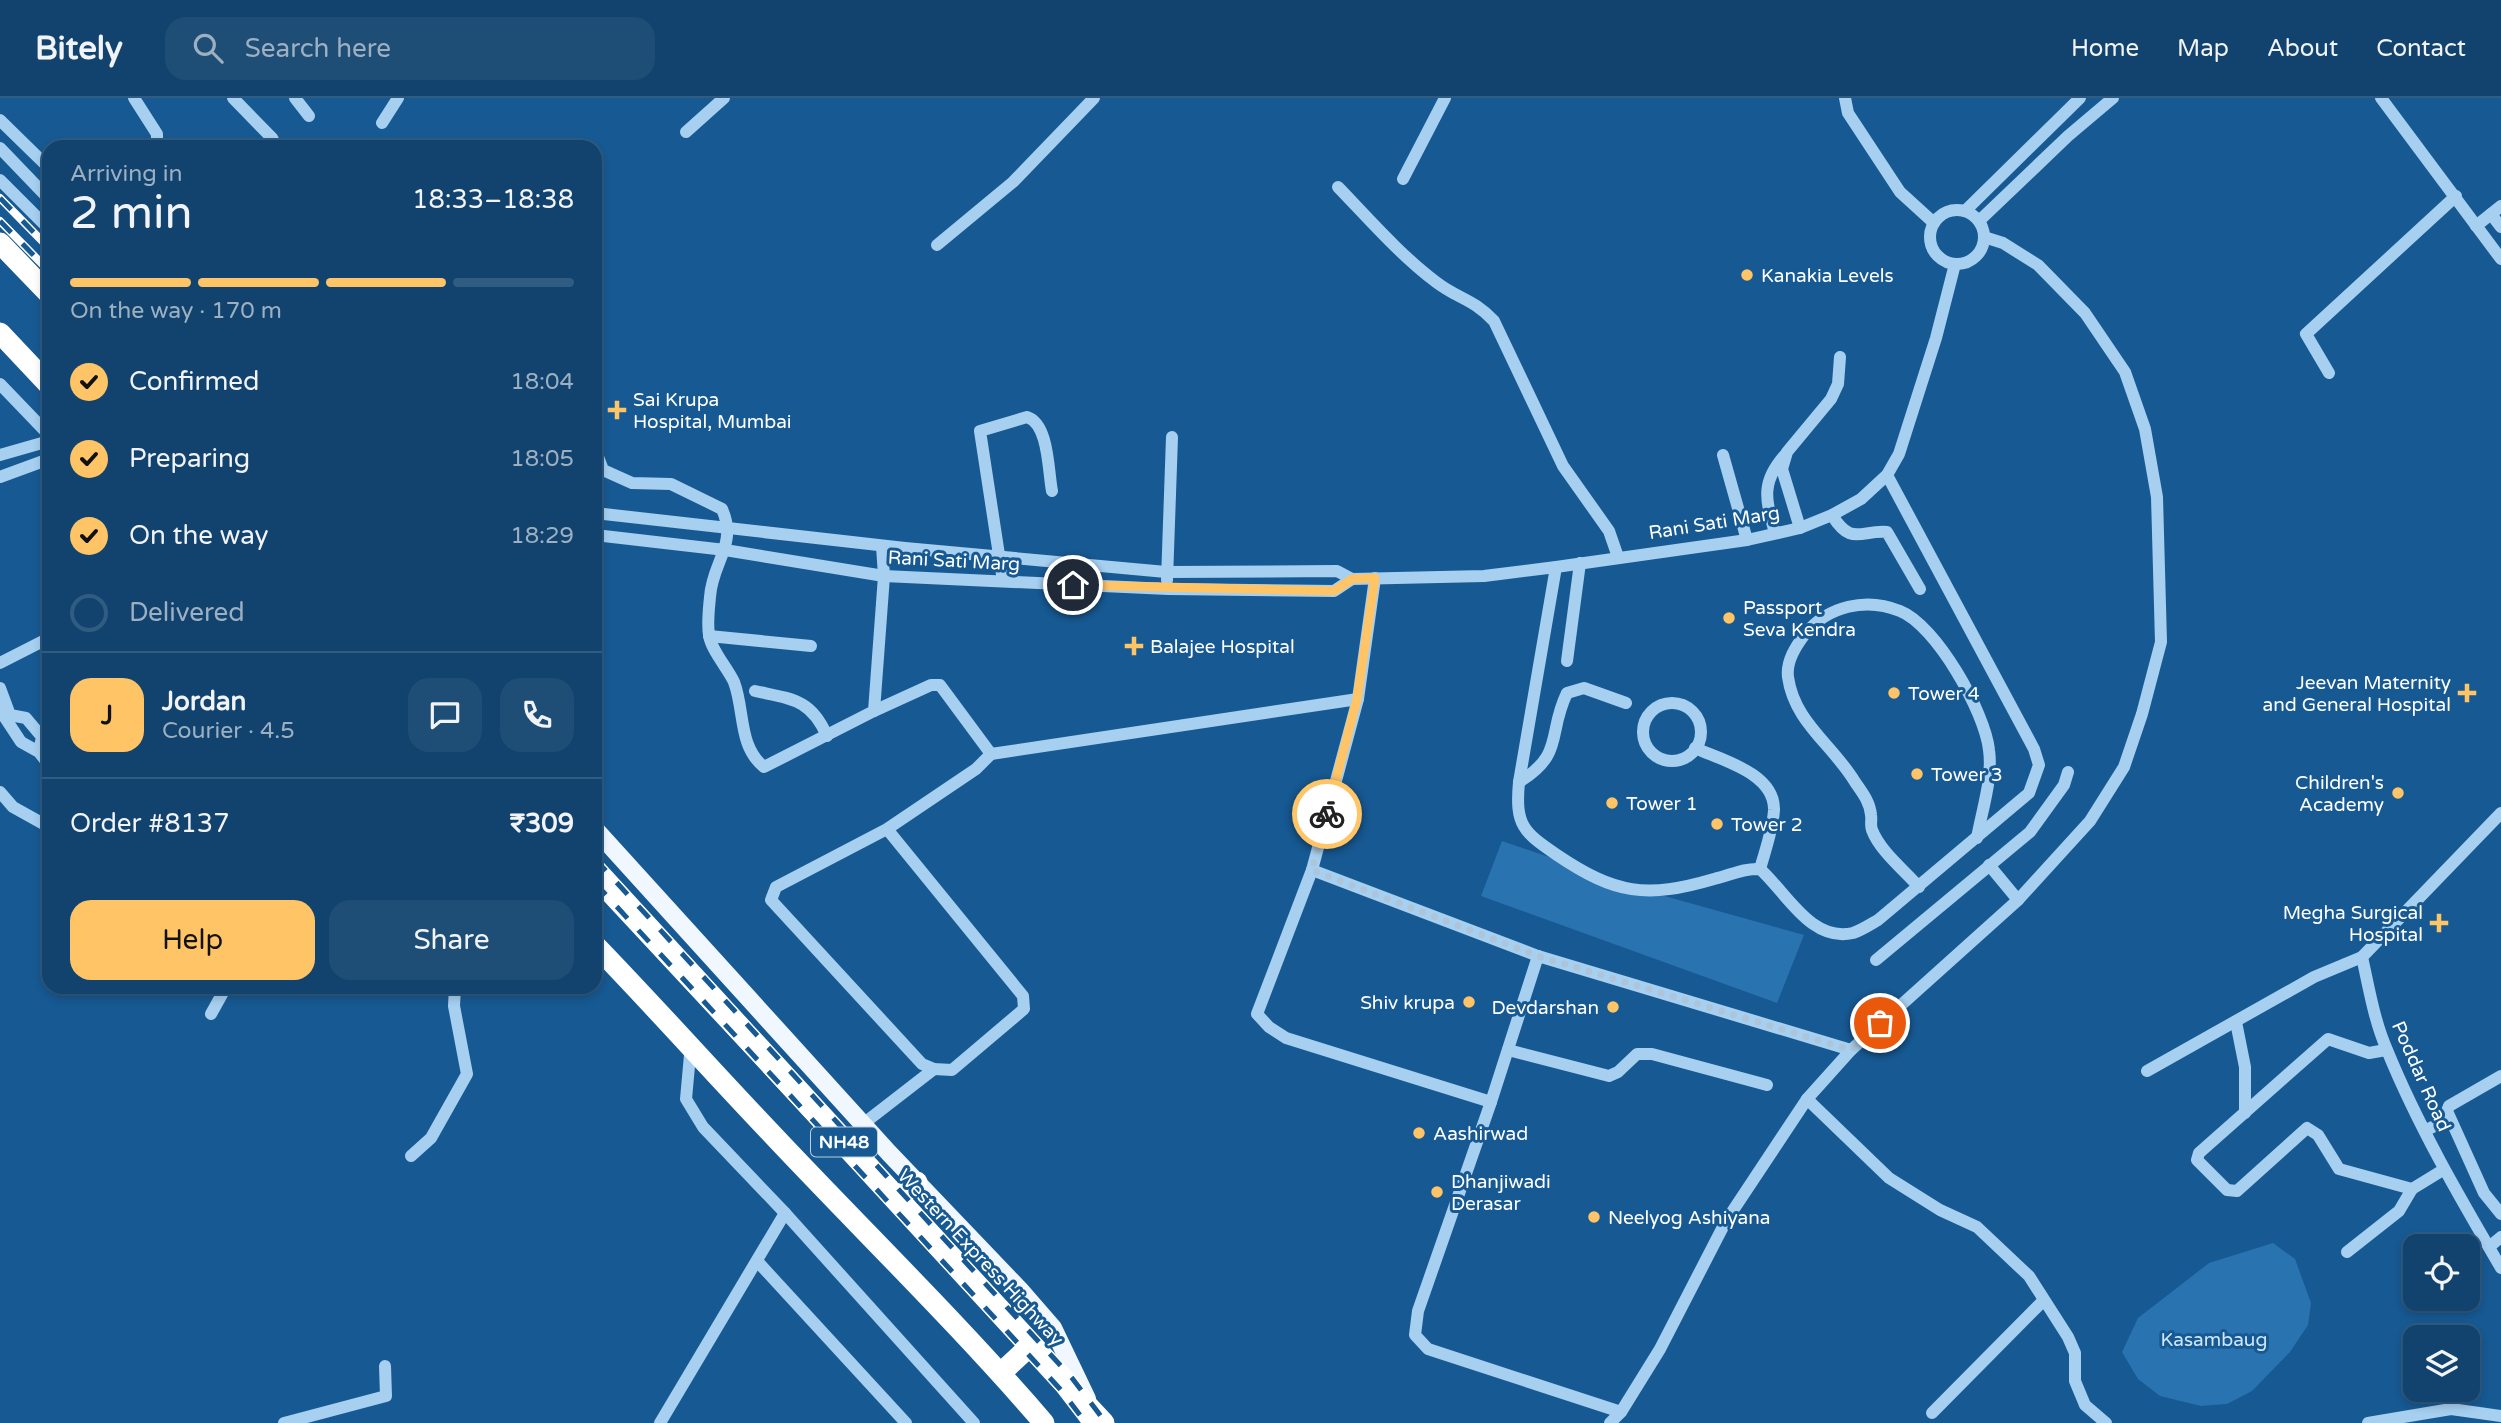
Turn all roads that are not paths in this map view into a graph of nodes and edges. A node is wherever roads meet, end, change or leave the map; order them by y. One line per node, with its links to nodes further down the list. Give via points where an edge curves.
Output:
1 (134, 98): 17 (street)
2 (233, 98): 18 (street)
3 (295, 98): 12 (street)
4 (398, 98): 14 (street)
5 (724, 98): 16 (street)
6 (1094, 98): 38 (street, via 1013,181)
7 (1445, 98): 23 (street)
8 (1845, 98): 33 (street, via 1848,113 1900,192)
9 (2080, 98): 15 (street)
10 (2113, 98): 19 (street)
11 (2382, 98): 28 (street)
12 (310, 116)
13 (0, 120): 21 (street)
14 (382, 123)
15 (2049, 128): 19 (street); 22 (street)
16 (686, 132)
17 (156, 140)
18 (273, 140)
19 (2060, 143): 26 (street)
20 (0, 148): 27 (street)
21 (42, 161)
22 (2001, 173): 26 (street); 30 (street)
23 (1403, 179)
24 (0, 180): 32 (street)
25 (1338, 187): 70 (street, via 1438,284 1477,303 1494,321 1563,466 1609,531)
26 (2013, 188): 31 (street)
27 (42, 192)
28 (2456, 196): 34 (street); 44 (street, via 2306,334)
29 (2496, 210): 34 (street); 35 (street)
30 (1965, 211): 31 (street); 33 (street, via 1947,212)
31 (1979, 221): 36 (street)
32 (42, 222)
33 (1934, 223): 40 (street, via 1933,250)
34 (2476, 226): 39 (street)
35 (2501, 227)
36 (1984, 237): 40 (street, via 1972,260); 109 (street, via 2038,265 2085,313 2125,372 2145,429 2157,498 2161,642 2129,754 2090,821)
37 (0, 243): 41 (highway)
38 (937, 244)
39 (2500, 255)
40 (1955, 264): 55 (street, Rani Sati Marg, via 1899,454)
41 (42, 287)
42 (0, 333): 45 (highway)
43 (1840, 356): 50 (street, via 1838,384 1831,399)
44 (2329, 373)
45 (42, 378)
46 (0, 384): 47 (street)
47 (42, 428)
48 (1172, 437): 73 (street)
49 (42, 443): 51 (street)
50 (1787, 452): 62 (street, via 1782,469); 63 (street, via 1771,470 1767,485)
51 (0, 455)
52 (1723, 455): 66 (street)
53 (42, 462): 56 (street)
54 (602, 465): 61 (street, via 632,483 671,484 695,495 722,509)
55 (1887, 475): 59 (street, Rani Sati Marg, via 1861,499); 103 (street, via 2039,765 2029,793)
56 (0, 477)
57 (1052, 491): 69 (street, via 1038,423 1027,417 980,431)
58 (602, 514): 60 (street, Rani Sati Marg)
59 (1832, 516): 62 (street, Rani Sati Marg); 79 (street, via 1853,535 1887,532)
60 (627, 517): 61 (street, Rani Sati Marg); 65 (street)
61 (730, 526): 67 (street, Rani Sati Marg); 68 (street)
62 (1800, 527): 63 (street, Rani Sati Marg)
63 (1775, 533): 66 (street, Rani Sati Marg)
64 (602, 535): 65 (street, Rani Sati Marg)
65 (624, 538): 68 (street, Rani Sati Marg)
66 (1746, 540): 70 (street, Rani Sati Marg)
67 (882, 546): 69 (street, Rani Sati Marg); 74 (street)
68 (725, 550): 74 (street, Rani Sati Marg); 80 (street, via 711,584)
69 (1000, 557): 73 (street, Rani Sati Marg); 77 (street)
70 (1618, 557): 71 (street, Rani Sati Marg)
71 (1580, 563): 72 (street, Rani Sati Marg); 83 (street)
72 (1556, 567): 75 (street, Rani Sati Marg, via 1484,576); 97 (street)
73 (1166, 572): 76 (street, Rani Sati Marg, via 1337,570); 78 (street)
74 (884, 576): 77 (street, Rani Sati Marg); 90 (street)
75 (1375, 578): 76 (street, Rani Sati Marg); 87 (street)
76 (1352, 579): 78 (street, Rani Sati Marg, via 1334,591)
77 (1003, 581): 78 (street, Rani Sati Marg)
78 (1168, 589)
79 (1920, 589)
80 (709, 636): 82 (street); 91 (street, via 736,687 753,759 764,767)
81 (42, 642): 84 (street)
82 (811, 646)
83 (1567, 661)
84 (0, 663)
85 (0, 688): 93 (street, via 10,715 26,718 42,737)
86 (755, 691): 91 (street, via 811,708)
87 (1357, 699): 94 (street); 106 (street)
88 (1626, 703): 97 (street, via 1584,688 1567,694 1549,757 1538,771)
89 (0, 710): 93 (street, via 21,742)
90 (874, 711): 91 (street); 94 (street, via 930,685 940,685)
91 (827, 736)
92 (1695, 748): 92 (street, via 1676,761 1657,757 1643,734 1648,716 1673,703 1690,709 1700,726); 105 (street, via 1748,771 1772,798 1774,810)
93 (39, 752): 95 (street)
94 (991, 754): 101 (street)
95 (42, 756)
96 (2068, 772): 104 (street, via 2057,796 2030,832)
97 (1519, 782): 105 (street, via 1516,812 1528,835 1592,878 1626,891 1673,888 1745,868)
98 (0, 792): 100 (street, via 13,807)
99 (2501, 813): 112 (street)
100 (42, 823)
101 (887, 829): 122 (street, via 1024,996 1024,1009 952,1070); 122 (street, via 776,887 771,900 922,1064)
102 (602, 837): 131 (main road)
103 (1976, 838): 108 (street); 108 (street, via 1990,763 1987,733 1938,641 1902,611 1864,603 1816,621 1794,648 1787,674 1797,710 1842,761 1868,801 1877,840)
104 (1989, 865): 109 (street); 113 (street)
105 (1760, 869): 108 (street, via 1807,920 1825,931 1852,933 1878,920)
106 (1312, 870): 111 (street); 128 (street, via 1257,1014 1286,1038)
107 (602, 884): 137 (highway, Western Express Highway / NH48)
108 (1919, 887)
109 (2018, 901): 120 (street)
110 (602, 952): 118 (highway, NH48)
111 (1538, 956): 119 (street); 120 (street)
112 (2362, 957): 117 (street, via 2314,977); 121 (street, Poddar Road)
113 (1876, 960)
114 (222, 994): 116 (street)
115 (455, 994): 133 (street, via 467,1074 431,1138)
116 (211, 1014)
117 (2236, 1023): 123 (street); 129 (street, via 2245,1067)
118 (691, 1044): 139 (street, via 686,1099 703,1127); 149 (highway, NH48, via 768,1131)
119 (1508, 1050): 126 (street, via 1609,1076 1637,1054 1652,1054); 128 (street)
120 (1851, 1050): 127 (street)
121 (2386, 1050): 129 (street, via 2369,1053 2328,1039); 132 (street, Poddar Road)
122 (934, 1069): 131 (street)
123 (2147, 1071)
124 (2501, 1076): 130 (street, via 2449,1106)
125 (2501, 1083): 138 (street, via 2453,1114 2487,1187)
126 (1767, 1085)
127 (1807, 1099): 146 (street, via 1889,1178 1977,1227 2029,1276); 150 (street, via 1726,1221 1660,1349)
128 (1491, 1102): 150 (street, via 1418,1311 1415,1335 1428,1349)
129 (2245, 1113): 136 (street, via 2199,1153 2197,1160 2227,1190 2237,1191 2307,1128 2318,1135 2339,1169)
130 (2450, 1119): 132 (street); 140 (street, via 2484,1193)
131 (863, 1124): 135 (main road)
132 (2426, 1130): 134 (street, Poddar Road)
133 (411, 1156)
134 (2443, 1170): 136 (street); 142 (street, Poddar Road)
135 (917, 1182): 137 (highway); 152 (main road, via 1053,1328)
136 (2412, 1189): 143 (street, via 2399,1211)
137 (896, 1199): 147 (highway, Western Express Highway / NH48)
138 (2501, 1203)
139 (785, 1213): 144 (street); 154 (street)
140 (2501, 1214)
141 (2501, 1237): 142 (street)
142 (2488, 1247): 145 (street, Poddar Road)
143 (2347, 1252)
144 (757, 1261): 156 (street); 157 (street)
145 (2501, 1268)
146 (2043, 1301): 151 (street); 160 (street, via 2075,1353 2075,1381 2085,1405)
147 (1031, 1345): 149 (highway); 152 (highway, Western Express Highway / NH48)
148 (385, 1366): 155 (street, via 386,1396)
149 (1001, 1373): 158 (highway, NH48)
150 (1621, 1412): 159 (street)
151 (1932, 1413)
152 (1098, 1416)
153 (2501, 1416): 161 (street, via 2451,1409)
154 (971, 1422)
155 (284, 1423)
156 (660, 1423)
157 (906, 1423)
158 (1044, 1423)
159 (1610, 1423)
160 (2106, 1423)
161 (2368, 1423)

